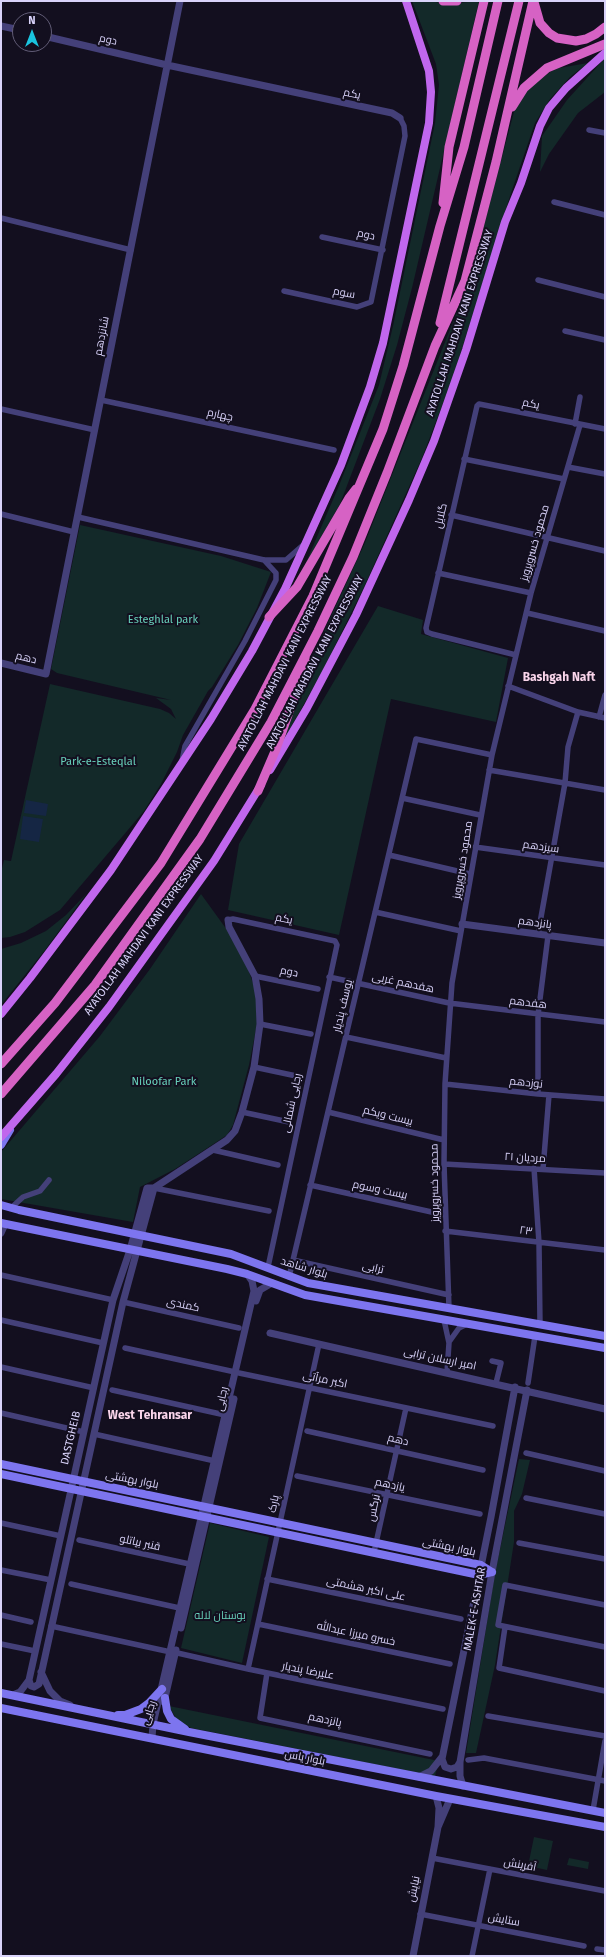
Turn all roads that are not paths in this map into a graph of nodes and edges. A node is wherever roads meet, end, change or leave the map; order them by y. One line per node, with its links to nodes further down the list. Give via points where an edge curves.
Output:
1 (180, 1): 15 (street, شانزدهم)
2 (406, 1): 51 (main road, via 429,71 431,92 427,138 383,342 370,387 341,465)
3 (443, 1): 4 (highway)
4 (457, 1)
5 (484, 1): 23 (highway, AYATOLLAH MAHDAVI KANI EXPRESSWAY, via 449,147)
6 (498, 1): 23 (highway, AYATOLLAH MAHDAVI KANI EXPRESSWAY, via 464,148)
7 (519, 1): 32 (highway, AYATOLLAH MAHDAVI KANI EXPRESSWAY)
8 (533, 1): 10 (highway, via 540,23 558,38 576,41 586,39); 16 (highway, AYATOLLAH MAHDAVI KANI EXPRESSWAY)
9 (1, 26): 11 (street)
10 (605, 27)
11 (12, 28)
12 (52, 38): 15 (street, دوم)
13 (605, 44): 16 (highway, via 547,68 535,77 516,99)
14 (605, 53): 72 (main road, AYATOLLAH MAHDAVI KANI EXPRESSWAY, via 566,88 549,108 534,141 505,222 466,350 434,441 409,500 349,628 307,708)
15 (167, 65): 17 (street, یکم, via 392,113); 25 (street, شانزدهم)
16 (507, 117): 32 (highway, AYATOLLAH MAHDAVI KANI EXPRESSWAY, via 466,274)
17 (400, 118): 26 (street, یکم, via 406,136)
18 (589, 130): 19 (street)
19 (605, 133)
20 (554, 202): 21 (street)
21 (605, 215)
22 (1, 218): 25 (street)
23 (440, 226): 45 (highway, AYATOLLAH MAHDAVI KANI EXPRESSWAY, via 404,366 384,429)
24 (322, 237): 26 (street, دوم)
25 (130, 250): 34 (street, شانزدهم)
26 (383, 250): 28 (street, سوم, via 372,302 357,307)
27 (538, 280): 29 (street)
28 (284, 291)
29 (605, 297)
30 (565, 330): 31 (street)
31 (605, 340)
32 (435, 346): 58 (highway, AYATOLLAH MAHDAVI KANI EXPRESSWAY, via 358,543)
33 (580, 397): 37 (street, محمود خسروپرویز)
34 (101, 400): 38 (street, شانزدهم); 40 (street, چهارم)
35 (478, 404): 37 (street, یکم); 41 (street, گلایل)
36 (1, 409): 38 (street)
37 (577, 425): 39 (street, یکم); 42 (street, محمود خسروپرویز)
38 (95, 430): 48 (street, شانزدهم)
39 (605, 430)
40 (334, 450)
41 (464, 459): 44 (street); 47 (street, گلایل)
42 (568, 468): 43 (street); 44 (street, محمود خسروپرویز)
43 (605, 474)
44 (564, 479): 50 (street, محمود خسروپرویز)
45 (363, 480): 57 (highway, via 348,498 296,587); 99 (highway, AYATOLLAH MAHDAVI KANI EXPRESSWAY, via 313,596 255,709 181,832 161,863 59,997)
46 (1, 514): 49 (street)
47 (452, 515): 50 (street); 54 (street, گلایل)
48 (78, 517): 49 (street, شانزدهم); 53 (street)
49 (74, 532): 62 (street, شانزدهم)
50 (546, 537): 52 (street); 55 (street, محمود خسروپرویز)
51 (304, 543): 53 (street, via 286,560); 57 (main road, via 288,583)
52 (605, 551)
53 (264, 560): 68 (street, via 276,572 276,580 245,641 185,746)
54 (438, 573): 55 (street); 60 (street, گلایل, via 427,632)
55 (531, 593): 56 (street, محمود خسروپرویز)
56 (527, 612): 59 (street); 60 (street, محمود خسروپرویز)
57 (269, 617): 68 (main road, via 252,651)
58 (318, 631): 72 (highway, via 276,749); 103 (highway, AYATOLLAH MAHDAVI KANI EXPRESSWAY, via 271,722 200,839 95,985)
59 (605, 632)
60 (516, 655): 63 (street, محمود خسروپرویز)
61 (1, 663): 62 (street, دهم)
62 (46, 674)
63 (508, 686): 65 (street); 67 (street, محمود خسروپرویز)
64 (605, 695): 66 (street)
65 (578, 712): 66 (street); 70 (street, via 568,747)
66 (602, 717)
67 (492, 755): 69 (street, محمود خسروپرویز); 73 (street, یوسف پندیار, via 416,739)
68 (182, 764): 92 (main road, via 79,915)
69 (489, 770): 70 (street); 74 (street, محمود خسروپرویز)
70 (565, 783): 71 (street); 77 (street)
71 (605, 790)
72 (258, 791): 109 (main road, AYATOLLAH MAHDAVI KANI EXPRESSWAY, via 178,912 109,1006)
73 (402, 798): 74 (street); 76 (street, یوسف پندیار)
74 (480, 815): 75 (street, محمود خسروپرویز)
75 (475, 847): 77 (street, سیزدهم); 79 (street, محمود خسروپرویز)
76 (389, 855): 79 (street); 80 (street, یوسف پندیار)
77 (551, 859): 78 (street, سیزدهم); 83 (street)
78 (605, 865)
79 (470, 874): 82 (street, محمود خسروپرویز)
80 (375, 912): 82 (street); 89 (street, یوسف پندیار)
81 (228, 920): 85 (street, یکم, via 233,919); 87 (street, via 229,927)
82 (461, 928): 83 (street, پانزدهم); 91 (street, محمود خسروپرویز)
83 (538, 934): 84 (street, پانزدهم)
84 (548, 936): 86 (street, پانزدهم); 93 (street)
85 (337, 943): 88 (street, رجایی شمالی)
86 (605, 943)
87 (255, 976): 90 (street, دوم); 95 (street)
88 (329, 977): 89 (street, هفدهم غربی); 135 (street, رجایی شمالی)
89 (358, 984): 91 (street, هفدهم غربی); 97 (street, یوسف پندیار)
90 (318, 989)
91 (449, 1003): 93 (street, هفدهم); 98 (street, محمود خسروپرویز)
92 (1, 1014)
93 (538, 1015): 94 (street, هفدهم); 104 (street)
94 (605, 1022)
95 (260, 1024): 96 (street); 100 (street)
96 (311, 1034)
97 (346, 1037): 98 (street); 108 (street, یوسف پندیار)
98 (446, 1058): 102 (street, محمود خسروپرویز)
99 (1, 1064)
100 (254, 1067): 101 (street); 107 (street)
101 (301, 1076)
102 (444, 1084): 104 (street, نوزدهم); 112 (street, محمود خسروپرویز)
103 (1, 1094)
104 (538, 1094): 105 (street, نوزدهم)
105 (549, 1095): 106 (street, نوزدهم); 118 (street)
106 (605, 1099)
107 (242, 1112): 110 (street); 114 (street, via 235,1131)
108 (328, 1112): 112 (street, بیست ویکم); 121 (street, یوسف پندیار)
109 (16, 1121): 111 (main road, AYATOLLAH MAHDAVI KANI EXPRESSWAY); 113 (main road)
110 (289, 1122)
111 (1, 1137)
112 (444, 1140): 115 (street, محمود خسروپرویز)
113 (1, 1144)
114 (213, 1150): 116 (street); 122 (street)
115 (444, 1164): 117 (street, ۲۱ مردیان); 126 (street, محمود خسروپرویز)
116 (278, 1165)
117 (534, 1168): 118 (street, ۲۱ مردیان); 131 (street)
118 (543, 1169): 119 (street, ۲۱ مردیان)
119 (605, 1173)
120 (49, 1180): 124 (street, via 40,1191 23,1197)
121 (310, 1185): 126 (street, بیست وسوم); 134 (street, یوسف پندیار)
122 (154, 1188): 125 (street); 130 (street, DASTGHEIB)
123 (1, 1205): 124 (main road, بلوار شاهد)
124 (11, 1208): 130 (main road, بلوار شاهد)
125 (270, 1212)
126 (444, 1215): 128 (street, محمود خسروپرویز)
127 (3, 1224): 129 (street); 133 (main road)
128 (445, 1231): 131 (street, ۲۳); 140 (street, محمود خسروپرویز)
129 (1, 1233)
130 (138, 1234): 133 (street, DASTGHEIB); 135 (main road, بلوار شاهد, via 231,1254)
131 (539, 1243): 132 (street, ۲۳); 147 (street)
132 (605, 1250)
133 (133, 1251): 136 (main road); 141 (street, DASTGHEIB); 142 (street, DASTGHEIB)
134 (293, 1260): 138 (street, یوسف پندیار); 140 (street, ترابی)
135 (268, 1267): 138 (main road, بلوار شاهد)
136 (247, 1274): 139 (main road); 159 (street, رجایی, via 254,1291)
137 (1, 1275): 141 (street)
138 (289, 1277): 143 (main road, بلوار شاهد)
139 (272, 1283): 145 (main road, via 305,1295); 159 (street, رجایی, via 265,1286 257,1295)
140 (448, 1295): 143 (street, محمود خسروپرویز)
141 (113, 1300): 152 (street, DASTGHEIB)
142 (123, 1302): 148 (street, کمندی); 174 (street, DASTGHEIB)
143 (449, 1308): 147 (main road, بلوار شاهد)
144 (1, 1320): 152 (street)
145 (444, 1320): 146 (main road); 153 (street)
146 (467, 1324): 150 (main road); 153 (street, via 456,1331)
147 (540, 1324): 151 (main road, بلوار شاهد)
148 (239, 1328)
149 (270, 1333): 154 (street, امیر ارسلان ترابی)
150 (536, 1336): 156 (main road); 164 (street)
151 (605, 1336)
152 (103, 1343): 165 (street, DASTGHEIB)
153 (449, 1343): 160 (street)
154 (319, 1344): 160 (street, امیر ارسلان ترابی); 162 (street, پارک)
155 (125, 1348): 159 (street, اکبر مرآتی)
156 (605, 1348)
157 (492, 1361): 161 (street, via 500,1363)
158 (1, 1366): 165 (street)
159 (237, 1372): 162 (street, اکبر مرآتی); 170 (street, رجایی); 189 (street, رجایی)
160 (447, 1372): 161 (street, امیر ارسلان ترابی)
161 (496, 1383): 163 (street, امیر ارسلان ترابی)
162 (309, 1387): 167 (street, اکبر مرآتی); 193 (street, پارک)
163 (515, 1387): 164 (street, امیر ارسلان ترابی); 203 (street, MALEK-E-ASHTAR)
164 (527, 1387): 168 (street, امیر ارسلان ترابی); 205 (street, MALEK-E-ASHTAR)
165 (94, 1388): 173 (street, DASTGHEIB)
166 (112, 1390): 170 (street)
167 (406, 1408): 171 (street, اکبر مرآتی); 175 (street, نرگس)
168 (605, 1408)
169 (1, 1413): 173 (street)
170 (225, 1415): 177 (street, رجایی)
171 (493, 1426)
172 (307, 1431): 175 (street, دهم)
173 (84, 1432): 183 (street, DASTGHEIB)
174 (94, 1434): 177 (street); 184 (street, DASTGHEIB)
175 (396, 1451): 179 (street, دهم); 187 (street, نرگس)
176 (526, 1453): 180 (street)
177 (215, 1461): 189 (street, رجایی)
178 (1, 1464): 183 (main road, بلوار بهشتی)
179 (483, 1470)
180 (605, 1471)
181 (1, 1474): 185 (main road, بلوار بهشتی)
182 (297, 1476): 187 (street, یازدهم)
183 (73, 1480): 184 (main road, بلوار بهشتی); 185 (street, DASTGHEIB)
184 (83, 1482): 186 (street, DASTGHEIB); 189 (main road, بلوار بهشتی)
185 (71, 1489): 186 (main road, بلوار بهشتی); 196 (street, DASTGHEIB)
186 (81, 1491): 192 (main road, بلوار بهشتی); 216 (street, DASTGHEIB)
187 (387, 1494): 190 (street, یازدهم); 198 (street, نرگس)
188 (526, 1498): 191 (street)
189 (207, 1507): 192 (street, رجایی); 193 (main road, بلوار بهشتی)
190 (480, 1514)
191 (605, 1514)
192 (205, 1517): 195 (main road, بلوار بهشتی); 202 (street, رجایی)
193 (280, 1522): 195 (street, پارک); 198 (main road, بلوار بهشتی)
194 (1, 1523): 196 (street)
195 (278, 1532): 200 (main road, بلوار بهشتی); 207 (street, پارک)
196 (61, 1536): 208 (street, DASTGHEIB)
197 (79, 1540): 202 (street, قنبر بیاتلو)
198 (376, 1542): 200 (street, نرگس); 203 (main road, بلوار بهشتی)
199 (519, 1543): 201 (street)
200 (374, 1552): 206 (main road, بلوار بهشتی)
201 (605, 1559)
202 (193, 1565): 211 (street, رجایی)
203 (481, 1565): 205 (main road, بلوار بهشتی); 206 (street, MALEK-E-ASHTAR)
204 (1, 1570): 208 (street)
205 (492, 1572): 206 (main road, بلوار بهشتی); 245 (street, MALEK-E-ASHTAR)
206 (479, 1574): 243 (street, MALEK-E-ASHTAR)
207 (268, 1579): 213 (street, علی اکبر هشمتی); 215 (street, پارک)
208 (51, 1580): 220 (street, DASTGHEIB)
209 (71, 1584): 211 (street)
210 (605, 1605): 217 (street, via 505,1585 498,1625)
211 (183, 1608): 221 (street, رجایی)
212 (1, 1615): 214 (street)
213 (460, 1619)
214 (31, 1622)
215 (258, 1624): 222 (street, خسرو میرزا عبدالله); 223 (street, پارک)
216 (51, 1626): 221 (street, علیرضا پندیار); 224 (street, DASTGHEIB)
217 (505, 1627): 219 (street); 228 (street, via 499,1668)
218 (1, 1644): 220 (street)
219 (605, 1647)
220 (35, 1651): 226 (street, DASTGHEIB)
221 (170, 1652): 223 (street, علیرضا پندیار); 227 (street, رجایی); 231 (street, رجایی)
222 (450, 1664)
223 (248, 1669): 225 (street, علیرضا پندیار)
224 (41, 1672): 226 (street, via 38,1685 31,1686); 234 (street, via 50,1691 60,1700)
225 (267, 1673): 233 (street, علیرضا پندیار); 242 (street, پانزدهم, via 260,1718)
226 (29, 1680): 230 (street, via 20,1692)
227 (162, 1689): 235 (main road, via 149,1703 137,1710 125,1715); 237 (street, رجایی)
228 (605, 1691)
229 (1, 1693): 230 (main road, بلوار یاس)
230 (13, 1696): 234 (main road, بلوار یاس)
231 (165, 1698): 237 (street, رجایی); 238 (main road, via 165,1706 172,1719)
232 (1, 1708): 240 (main road, بلوار یاس)
233 (443, 1708)
234 (82, 1709): 235 (main road, بلوار یاس)
235 (108, 1715): 237 (main road, بلوار یاس)
236 (488, 1716): 239 (street)
237 (156, 1724): 238 (main road, بلوار یاس); 240 (street, رجایی)
238 (189, 1732): 246 (main road, بلوار یاس)
239 (605, 1736)
240 (152, 1738): 250 (main road, بلوار یاس)
241 (605, 1741): 247 (street)
242 (430, 1754)
243 (442, 1757): 245 (street, via 443,1765 448,1769 457,1767); 246 (street, via 432,1771)
244 (468, 1760): 247 (street, via 484,1758)
245 (460, 1762): 249 (street, MALEK-E-ASHTAR)
246 (419, 1777): 249 (main road, بلوار یاس)
247 (598, 1779): 248 (street); 252 (street)
248 (605, 1781)
249 (463, 1786): 252 (main road, بلوار یاس)
250 (436, 1796): 251 (main road, بلوار یاس); 254 (street, via 439,1808)
251 (450, 1799): 254 (street); 255 (main road, بلوار یاس)
252 (592, 1810): 253 (main road, بلوار یاس)
253 (605, 1813)
254 (438, 1827): 256 (street, نیایش)
255 (605, 1827)
256 (432, 1858): 257 (street, آفرینش); 259 (street, نیایش)
257 (490, 1869): 258 (street, آفرینش); 260 (street)
258 (605, 1891)
259 (420, 1914): 260 (street, ستایش); 264 (street, نیایش)
260 (478, 1926): 261 (street, ستایش); 265 (street)
261 (584, 1946)
262 (597, 1949): 263 (street)
263 (605, 1950)
264 (413, 1956)
265 (472, 1956)

